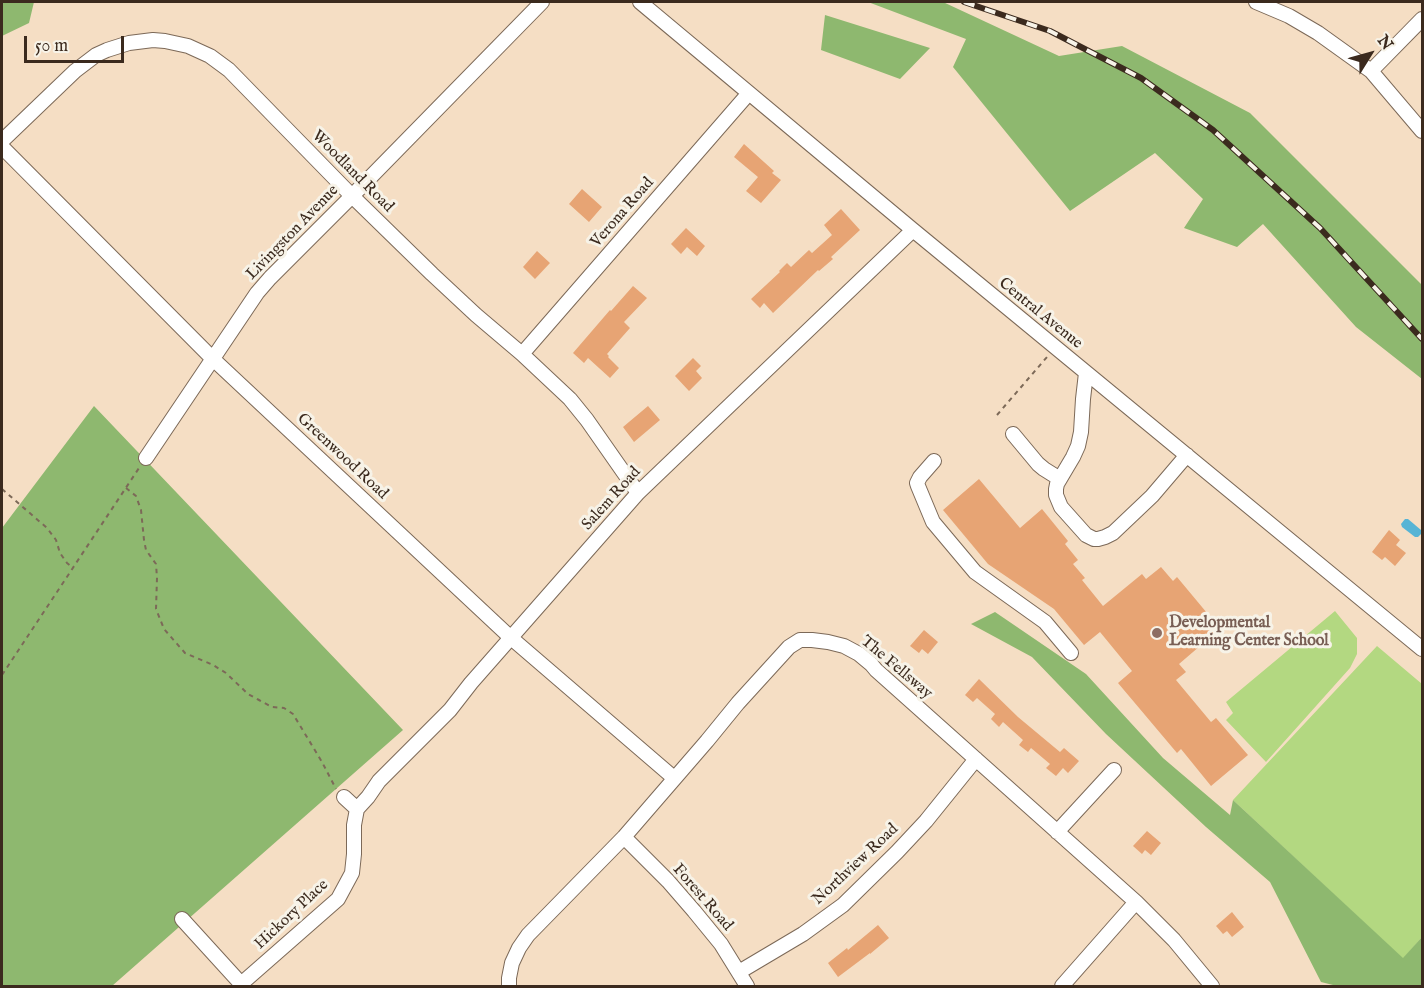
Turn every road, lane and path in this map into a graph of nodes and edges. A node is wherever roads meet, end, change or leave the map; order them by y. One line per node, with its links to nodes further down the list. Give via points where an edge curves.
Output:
1 (542, 2): 10 (street, Livingston Avenue)
2 (640, 2): 6 (street, Central Avenue)
3 (1256, 2): 5 (street, via 1318,33)
4 (1422, 19): 5 (street)
5 (1371, 71): 7 (street)
6 (749, 93): 11 (street, Central Avenue); 12 (street, Verona Road)
7 (1422, 130)
8 (2, 141): 10 (street, Woodland Road, via 96,55 129,43 165,41 199,50 229,70)
9 (2, 147): 14 (street, Greenwood Road)
10 (352, 196): 12 (street, Woodland Road, via 467,307); 14 (street, Livingston Avenue, via 257,293)
11 (913, 230): 15 (street, Central Avenue); 24 (street, Salem Road)
12 (522, 354): 24 (street, Woodland Road, via 588,420)
13 (1047, 357): 16 (path)
14 (213, 359): 19 (street, Livingston Avenue); 26 (street, Greenwood Road)
15 (1086, 373): 18 (street, Central Avenue); 21 (street, via 1078,446)
16 (997, 415)
17 (1013, 434): 21 (street, via 1038,464)
18 (1187, 455): 21 (street, via 1152,496 1102,538 1086,535 1061,507 1056,495); 27 (street, Central Avenue)
19 (146, 458): 22 (path)
20 (934, 461): 28 (street, via 917,483 933,522 975,572 1045,622)
21 (1060, 479)
22 (126, 488): 25 (path); 33 (path, via 136,496 144,540 156,564 156,609 164,629 185,653 226,673 248,694 293,714 333,786)
23 (2, 489): 25 (path, via 47,528)
24 (638, 493): 26 (street, Salem Road)
25 (73, 568): 29 (path)
26 (510, 637): 32 (street, Greenwood Road); 34 (street, Salem Road, via 450,710 379,781)
27 (1422, 649)
28 (1071, 653)
29 (2, 673)
30 (976, 759): 32 (street, The Fellsway, via 858,654 828,642 800,640 789,647); 35 (street, The Fellsway); 39 (street, Northview Road, via 926,821 843,905)
31 (1114, 770): 35 (street)
32 (674, 778): 36 (street, The Fellsway)
33 (344, 797): 34 (street)
34 (357, 809): 40 (street, Hickory Place, via 352,873 338,900)
35 (1057, 832): 37 (street, The Fellsway)
36 (624, 837): 39 (street, Forest Road, via 694,911); 41 (street, The Fellsway, via 528,935 512,963)
37 (1136, 902): 43 (street); 44 (street, The Fellsway)
38 (182, 919): 40 (street)
39 (739, 972): 42 (street, Forest Road)
40 (242, 985)
41 (509, 987)
42 (747, 987)
43 (1062, 987)
44 (1212, 987)

